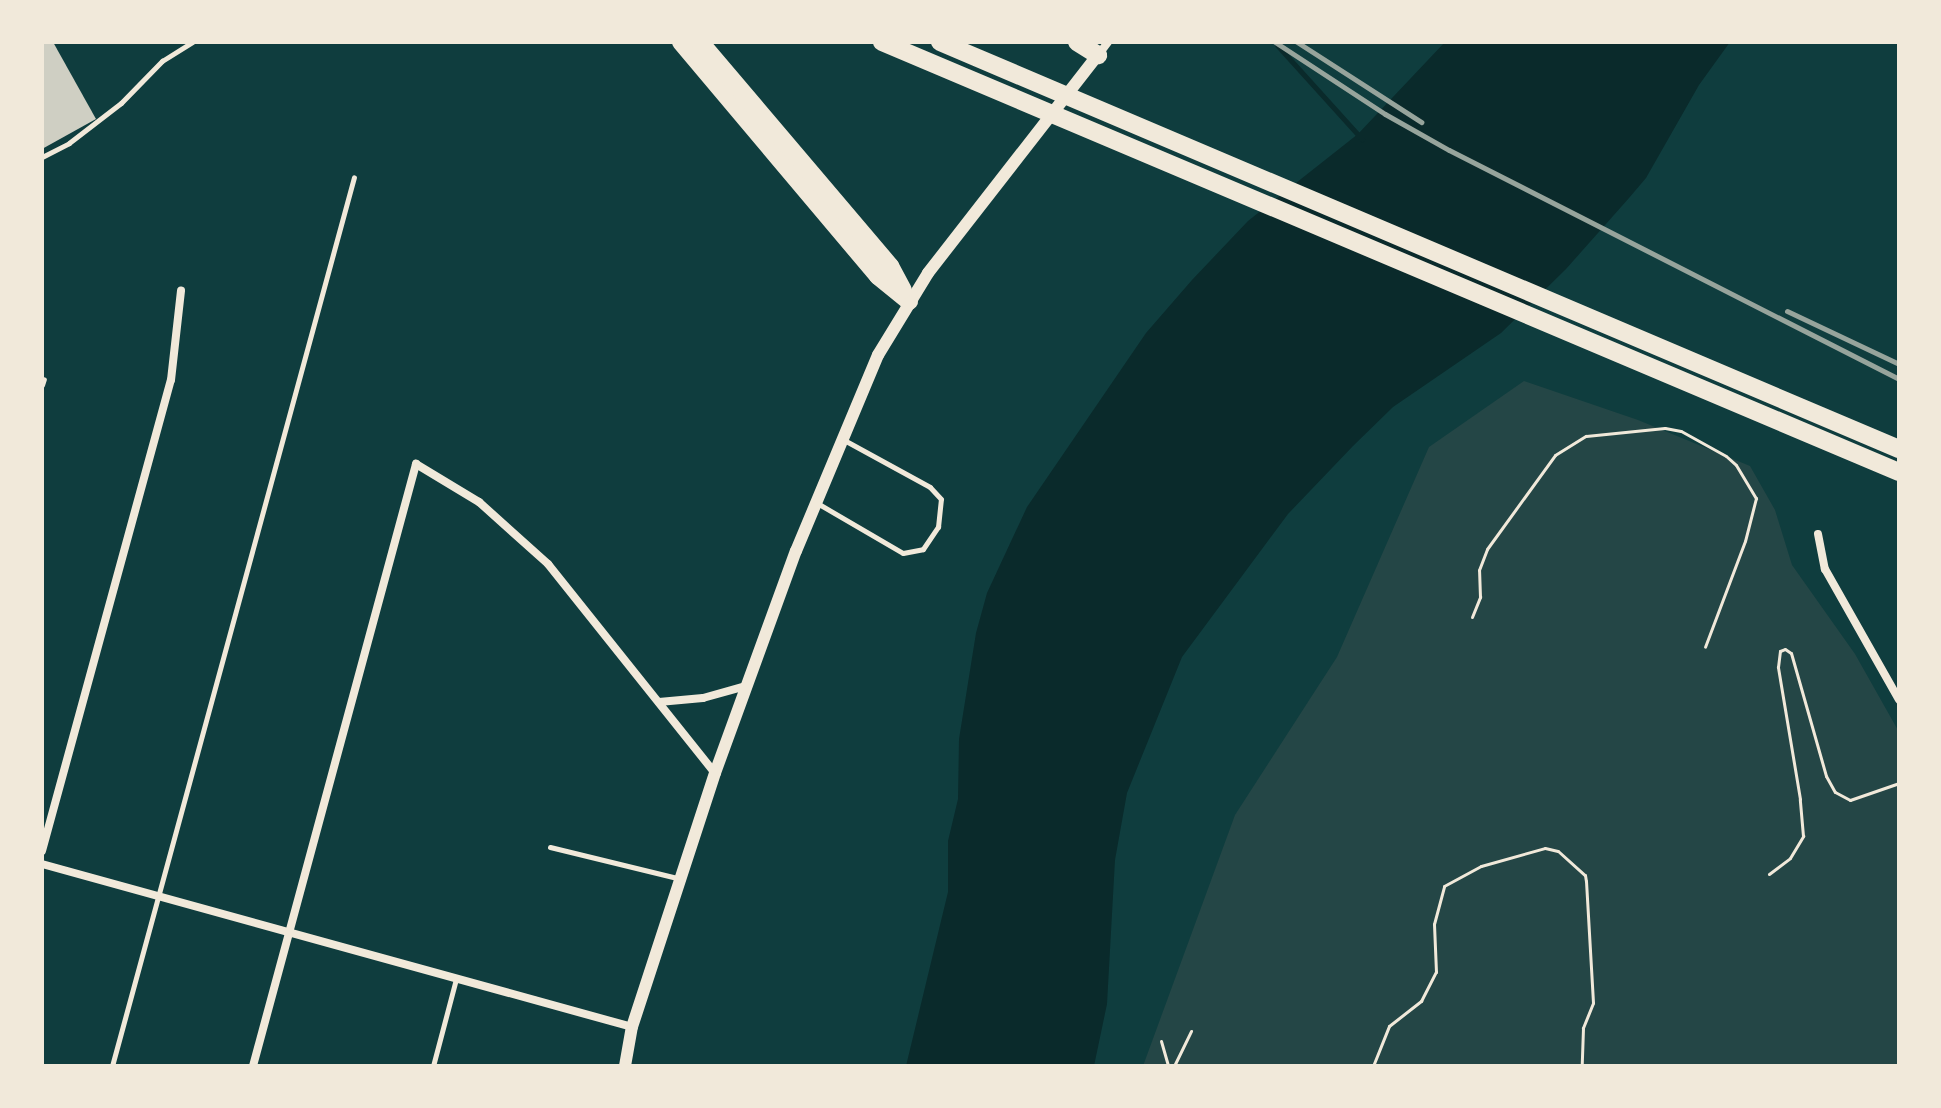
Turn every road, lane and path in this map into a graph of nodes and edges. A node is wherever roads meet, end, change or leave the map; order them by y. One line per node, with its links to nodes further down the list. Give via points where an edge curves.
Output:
1 (192, 42): 8 (lane, via 162,61 121,103 69,143)
2 (681, 42): 11 (highway, via 878,276)
3 (700, 42): 11 (highway, via 890,266)
4 (882, 42): 14 (highway)
5 (940, 42): 13 (highway)
6 (1077, 42): 7 (highway)
7 (1098, 46): 11 (street)
8 (42, 157)
9 (354, 177): 29 (lane)
10 (181, 291): 25 (street, via 171,380)
11 (909, 301): 12 (street, via 878,355)
12 (842, 439): 15 (street); 15 (lane, via 930,487 941,499 938,527 923,549 903,553)
13 (1899, 449)
14 (1899, 472)
15 (816, 502): 19 (street)
16 (1818, 534): 20 (street, via 1825,569)
17 (1472, 617): 18 (path, via 1487,549 1555,455 1586,436 1665,428 1726,456 1756,498)
18 (1705, 647)
19 (746, 686): 21 (street, via 703,698); 22 (street)
20 (1899, 700)
21 (659, 702): 22 (street); 30 (street, via 548,564 479,502 416,464)
22 (715, 773): 28 (street)
23 (1899, 783): 27 (path, via 1850,800 1835,792 1791,653 1780,651 1803,836 1790,858)
24 (550, 847): 28 (lane)
25 (42, 851)
26 (42, 864): 29 (street)
27 (1769, 874)
28 (682, 880): 32 (street)
29 (157, 896): 30 (street); 35 (lane)
30 (288, 934): 31 (street); 36 (street)
31 (456, 979): 32 (street); 37 (lane)
32 (632, 1027): 38 (street)
33 (1191, 1031): 39 (path)
34 (1161, 1041): 39 (path)
35 (112, 1066)
36 (253, 1066)
37 (433, 1066)
38 (625, 1066)
39 (1171, 1066)
40 (1373, 1066): 41 (path, via 1389,1026 1421,1001 1434,977 1434,924 1444,886 1481,866 1545,848 1558,851 1585,875 1593,1003 1583,1028)
41 (1582, 1066)

